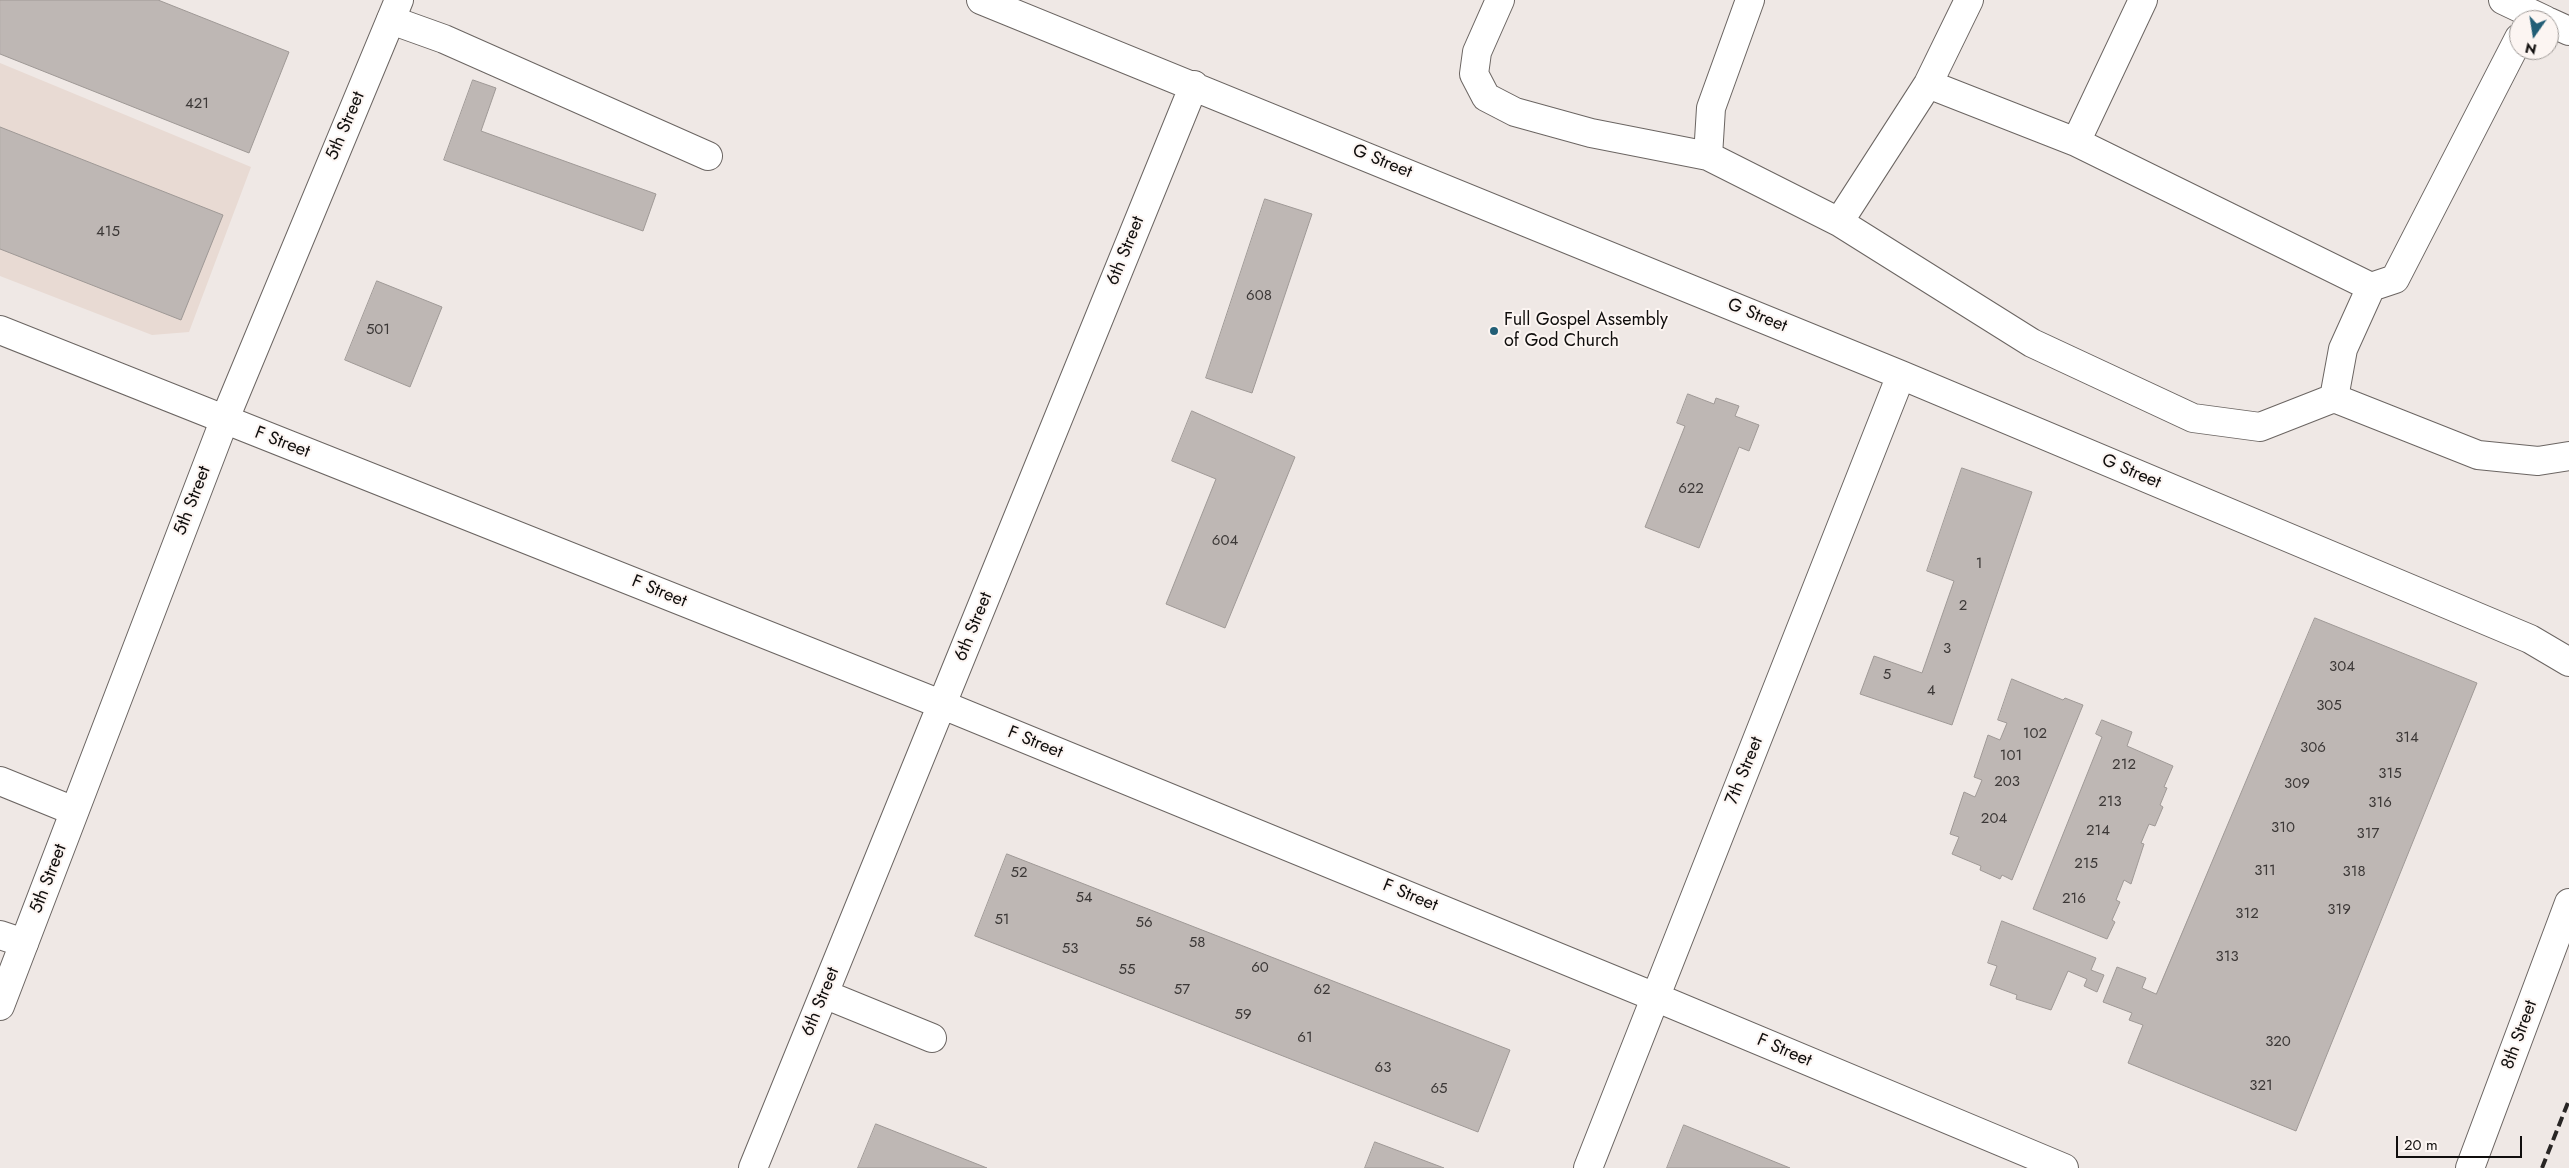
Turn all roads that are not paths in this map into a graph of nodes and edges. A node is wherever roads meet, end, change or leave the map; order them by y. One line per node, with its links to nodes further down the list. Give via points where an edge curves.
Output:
1 (981, 0): 11 (street, G Street)
2 (1500, 0): 14 (street, via 1477,52 1474,74 1486,98 1516,112 1591,133)
3 (1750, 0): 14 (street, via 1712,108)
4 (1969, 0): 10 (street)
5 (2143, 0): 12 (street)
6 (2503, 0): 8 (street)
7 (395, 10): 13 (street, via 444,39); 20 (street, 5th Street)
8 (2521, 10)
9 (2509, 57): 16 (street, via 2395,278)
10 (1928, 84): 12 (street); 15 (street)
11 (1194, 85): 18 (street, G Street); 23 (street, 6th Street)
12 (2076, 142): 16 (street)
13 (708, 156)
14 (1708, 156): 15 (street)
15 (1839, 222): 19 (street, via 2032,343 2192,418 2260,427)
16 (2371, 287): 19 (street, via 2343,350)
17 (0, 330): 20 (street, F Street)
18 (1901, 375): 22 (street, G Street, via 2530,640); 29 (street, 7th Street)
19 (2334, 398): 21 (street, via 2478,455 2538,461)
20 (224, 421): 23 (street, F Street); 25 (street, 5th Street)
21 (2569, 456)
22 (2569, 662)
23 (942, 705): 28 (street, 6th Street); 29 (street, F Street)
24 (0, 781): 25 (street)
25 (74, 811): 27 (street, 5th Street)
26 (2569, 903): 35 (street, 8th Street)
27 (12, 939): 30 (street, 5th Street)
28 (824, 994): 31 (street); 32 (street, 6th Street)
29 (1655, 997): 33 (street, 7th Street); 34 (street, F Street)
30 (0, 1006)
31 (932, 1038)
32 (753, 1168)
33 (1588, 1168)
34 (2064, 1168)
35 (2470, 1168)

